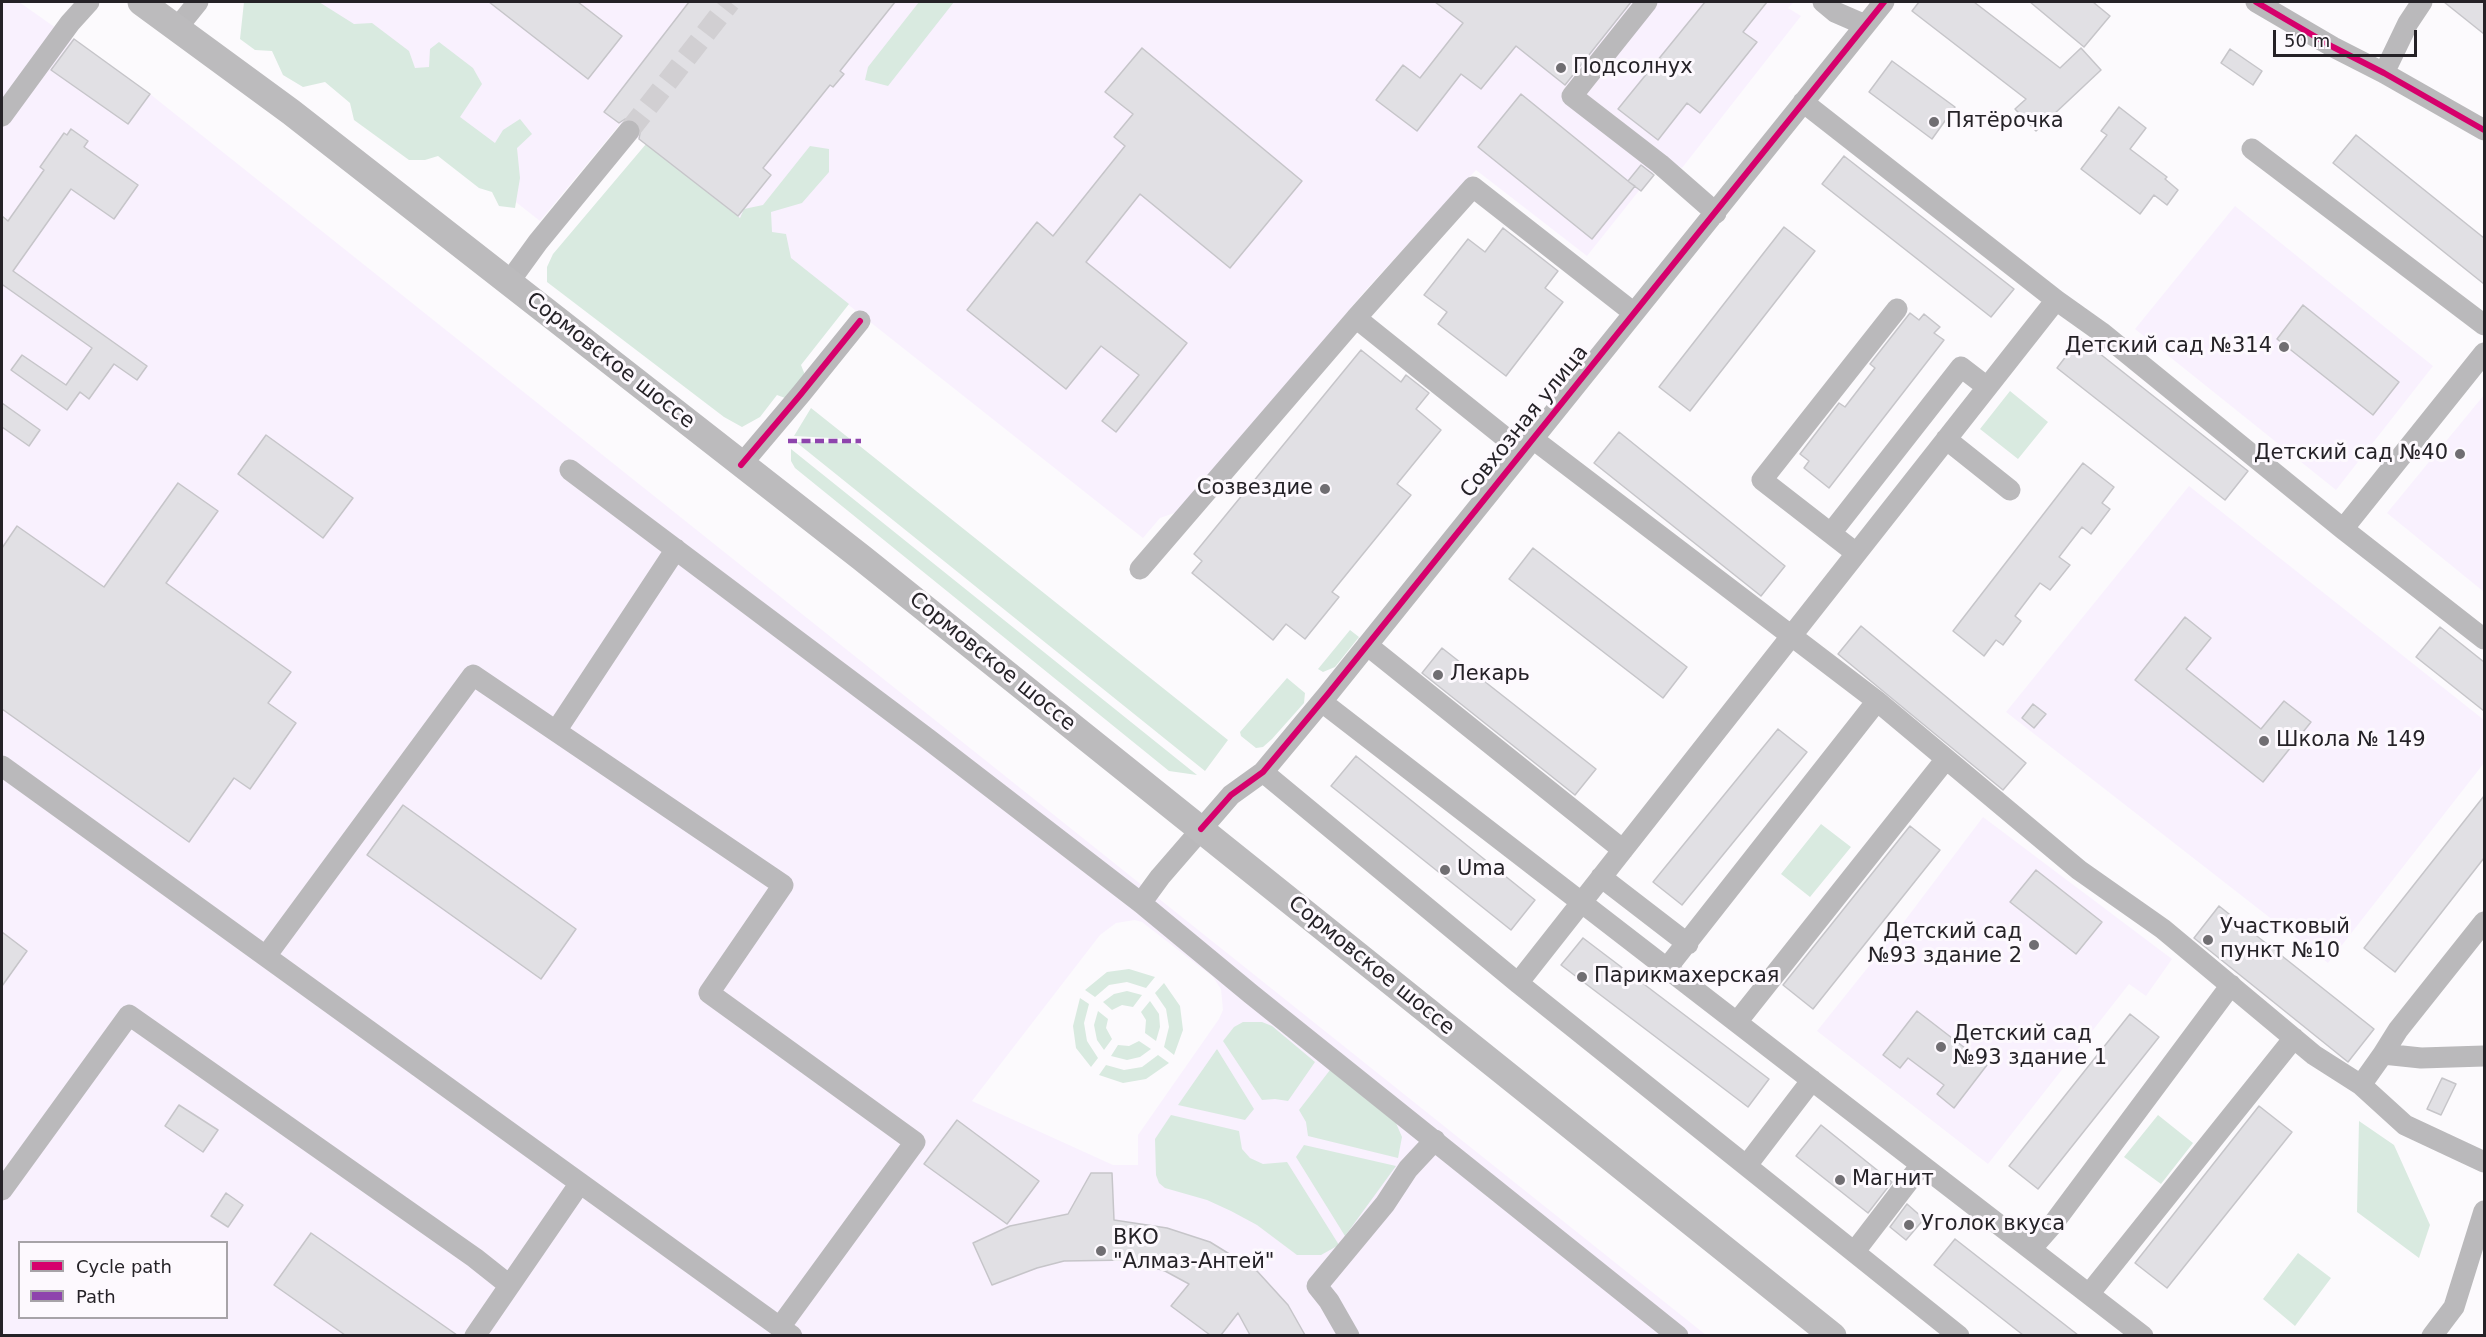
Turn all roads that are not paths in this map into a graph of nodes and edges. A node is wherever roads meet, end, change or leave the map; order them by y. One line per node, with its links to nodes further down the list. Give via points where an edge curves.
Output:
1 (89, 2): 13 (street)
2 (141, 2): 10 (main road, Сормовское шоссе)
3 (198, 2): 10 (street)
4 (1647, 2): 17 (street, via 1572,96)
5 (1822, 2): 9 (street)
6 (1884, 2): 9 (street, Совхозная улица)
7 (2256, 2): 11 (street)
8 (2422, 2): 11 (street)
9 (1865, 25): 12 (street, Совхозная улица)
10 (177, 28): 18 (main road, Сормовское шоссе)
11 (2384, 73): 14 (street)
12 (1803, 102): 17 (street, Совхозная улица); 19 (street)
13 (2, 116)
14 (2484, 130)
15 (629, 132): 18 (street)
16 (2252, 150): 24 (street)
17 (1716, 213): 21 (street, Совхозная улица)
18 (508, 282): 29 (main road, Сормовское шоссе)
19 (2056, 300): 26 (street); 32 (street, via 2102,332)
20 (1897, 309): 33 (street, via 1762,480)
21 (1634, 314): 22 (street, via 1473,188); 28 (street, Совхозная улица)
22 (1356, 318): 28 (street); 36 (street)
23 (860, 321): 29 (street)
24 (2484, 325)
25 (2484, 353): 32 (street)
26 (1987, 387): 27 (street); 33 (street, via 1961,367)
27 (1946, 439): 31 (street); 35 (street)
28 (1527, 445): 37 (street); 39 (street, Совхозная улица)
29 (741, 465): 46 (main road, Сормовское шоссе)
30 (570, 470): 34 (street)
31 (2010, 490)
32 (2343, 529): 38 (street)
33 (1830, 533): 35 (street)
34 (676, 549): 42 (street); 50 (street)
35 (1856, 553): 37 (street)
36 (1140, 569)
37 (1792, 634): 40 (street); 47 (street)
38 (2484, 639)
39 (1367, 645): 41 (street, Совхозная улица); 47 (street)
40 (1877, 701): 43 (street); 52 (street)
41 (1322, 702): 45 (street, Совхозная улица); 49 (street)
42 (556, 731): 53 (street, via 473,675); 74 (street, via 783,885 710,993 915,1142)
43 (1946, 759): 56 (street, via 2079,870 2163,929); 57 (street)
44 (2, 766): 53 (street)
45 (1263, 772): 46 (street, Совхозная улица, via 1231,795); 55 (street)
46 (1201, 830): 50 (street, Совхозная улица); 78 (main road, Сормовское шоссе)
47 (1623, 850): 48 (street)
48 (1601, 877): 49 (street); 52 (street)
49 (1581, 902): 54 (street); 55 (street)
50 (1141, 903): 63 (street)
51 (2484, 922): 59 (street)
52 (1688, 944): 54 (street)
53 (266, 956): 67 (street)
54 (1667, 968): 57 (street)
55 (1518, 983): 65 (street)
56 (2231, 985): 58 (street); 70 (street)
57 (1737, 1022): 61 (street)
58 (2294, 1038): 62 (street); 73 (street)
59 (2383, 1054): 60 (street, via 2421,1058); 62 (street)
60 (2484, 1056)
61 (1812, 1080): 65 (street); 66 (street)
62 (2361, 1085): 64 (street, via 2405,1125)
63 (1435, 1140): 76 (street, via 1317,1286); 77 (street)
64 (2484, 1162)
65 (1747, 1165): 71 (street)
66 (1922, 1165): 70 (street); 71 (street)
67 (580, 1183): 72 (street); 74 (street)
68 (2, 1191): 72 (street, via 129,1015)
69 (2484, 1211): 81 (street, via 2454,1307)
70 (2031, 1249): 73 (street)
71 (1855, 1251): 79 (street)
72 (509, 1285): 75 (street)
73 (2089, 1294): 80 (street)
74 (786, 1331)
75 (475, 1335)
76 (1349, 1335)
77 (1678, 1335)
78 (1833, 1335)
79 (1959, 1335)
80 (2143, 1335)
81 (2432, 1335)

